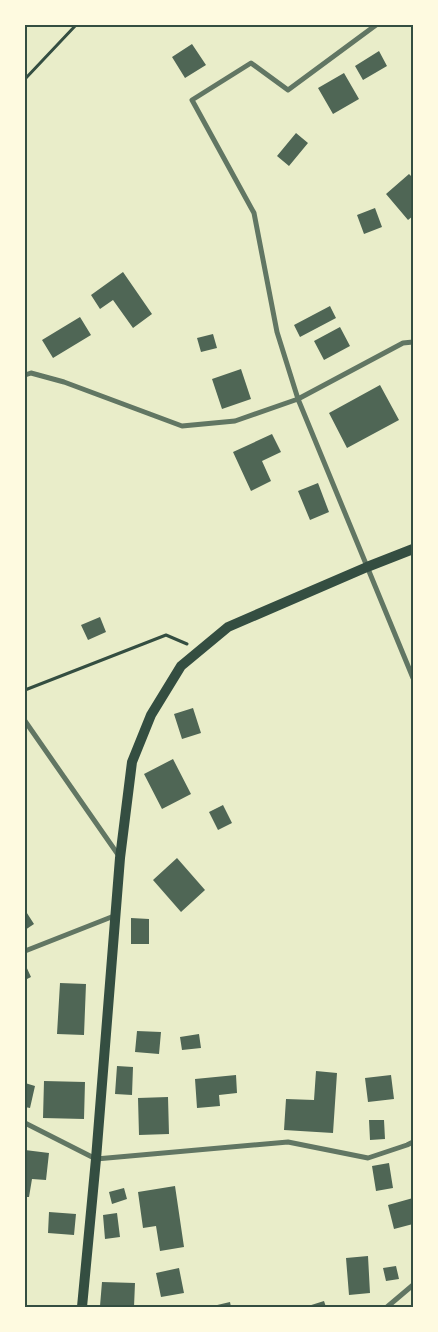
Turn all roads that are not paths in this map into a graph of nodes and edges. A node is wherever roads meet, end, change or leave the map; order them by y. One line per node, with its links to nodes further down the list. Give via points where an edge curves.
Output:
1 (376, 25): 4 (street, via 288,90 251,63 192,100 254,213 277,332)
2 (413, 342): 4 (street, via 403,343)
3 (25, 375): 4 (street, via 31,373 64,382 182,426 235,421)
4 (298, 399): 6 (street)
5 (413, 549): 6 (main road)
6 (367, 566): 7 (street); 9 (main road, via 228,627 182,666 151,715 132,762)
7 (413, 678)
8 (25, 721): 9 (street)
9 (120, 858): 10 (main road)
10 (114, 916): 11 (street); 14 (main road)
11 (25, 951)
12 (25, 1123): 14 (street)
13 (413, 1142): 14 (street, via 368,1158 288,1142)
14 (96, 1159): 16 (main road)
15 (413, 1285): 17 (street)
16 (82, 1307)
17 (386, 1307)

